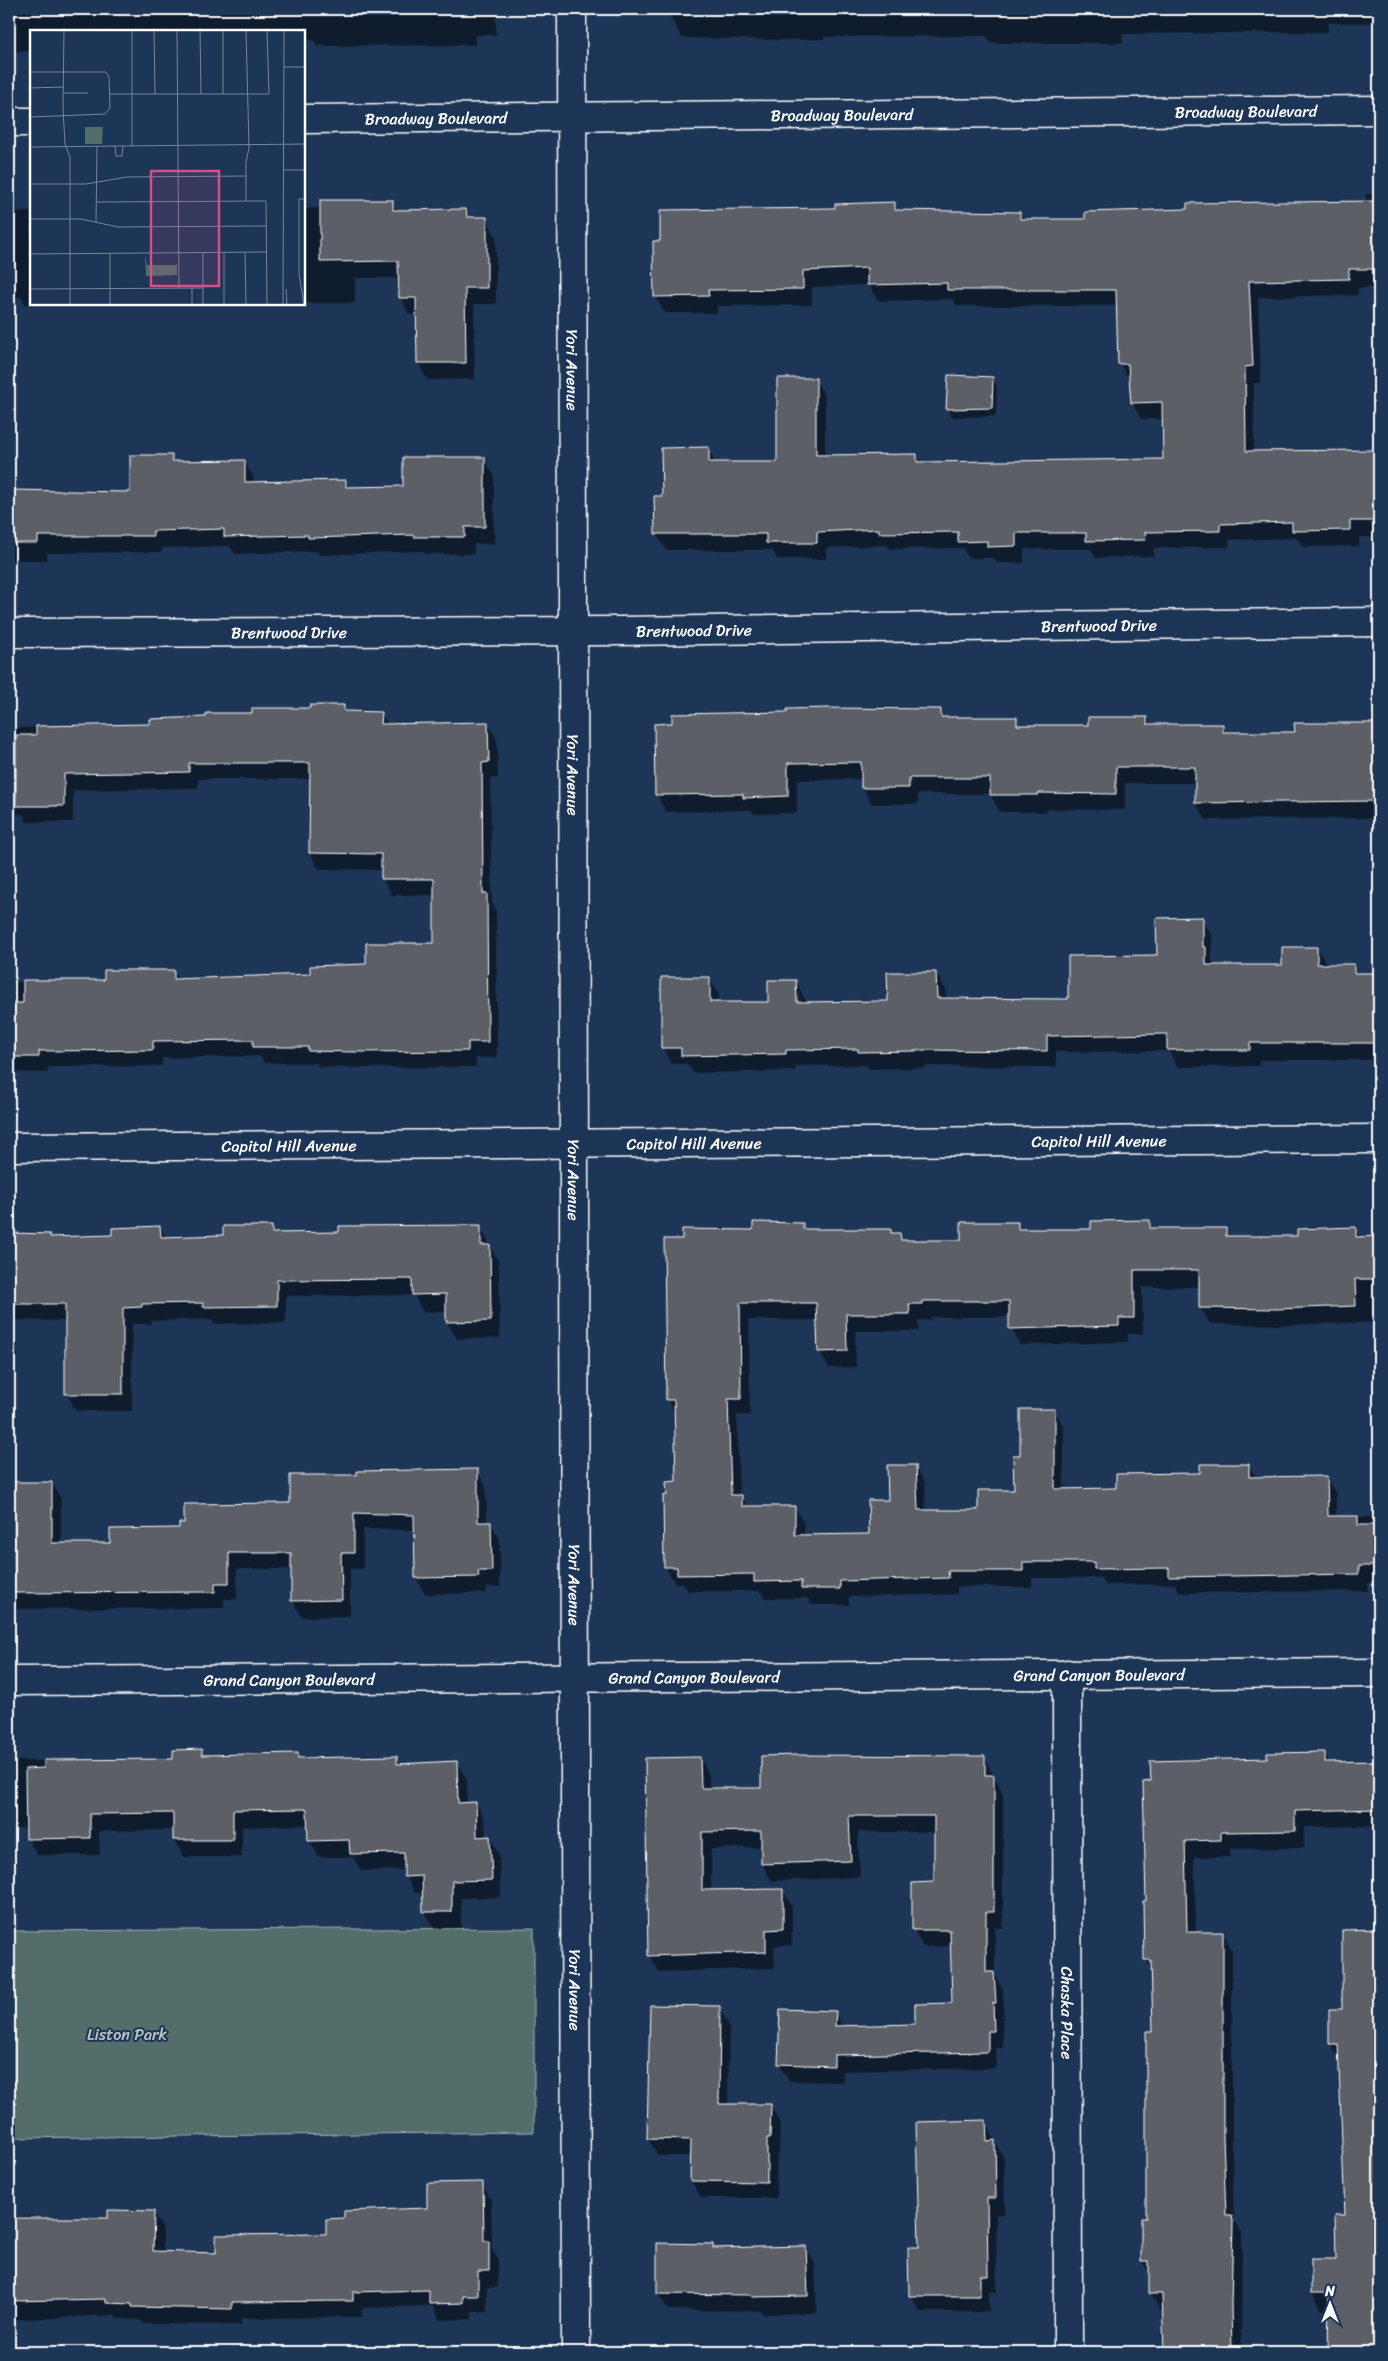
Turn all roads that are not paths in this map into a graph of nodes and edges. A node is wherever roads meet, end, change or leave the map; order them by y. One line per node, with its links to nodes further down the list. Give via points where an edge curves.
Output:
1 (572, 9): 3 (street, Yori Avenue)
2 (1379, 110): 3 (street, Broadway Boulevard)
3 (572, 117): 4 (street, Broadway Boulevard); 8 (street, Yori Avenue)
4 (305, 119)
5 (9, 122): 6 (street)
6 (30, 122)
7 (1379, 622): 8 (street, Brentwood Drive)
8 (572, 631): 9 (street, Brentwood Drive); 11 (street, Yori Avenue)
9 (9, 633)
10 (1379, 1139): 11 (street, Capitol Hill Avenue)
11 (573, 1143): 12 (street, Capitol Hill Avenue); 15 (street, Yori Avenue)
12 (9, 1147)
13 (1379, 1673): 14 (street, Grand Canyon Boulevard)
14 (1067, 1674): 15 (street, Grand Canyon Boulevard); 18 (street, Chaska Place)
15 (576, 1678): 16 (street, Grand Canyon Boulevard); 17 (street, Yori Avenue)
16 (9, 1681)
17 (576, 2352)
18 (1068, 2352)

